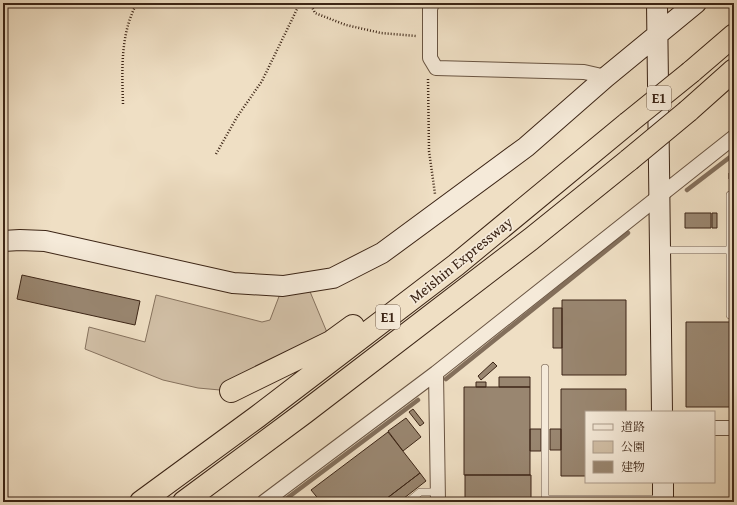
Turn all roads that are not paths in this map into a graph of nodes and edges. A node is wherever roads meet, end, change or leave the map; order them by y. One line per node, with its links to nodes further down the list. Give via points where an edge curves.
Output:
1 (432, 3): 7 (street, via 430,58 436,68 584,72)
2 (657, 3): 5 (street)
3 (696, 3): 5 (street)
4 (734, 35): 14 (highway, Meishin Expressway / E1, bridge)
5 (657, 36): 7 (street); 10 (street)
6 (734, 70): 25 (highway, Meishin Expressway / E1, bridge, via 629,160 503,261)
7 (606, 78): 11 (street, via 526,147 438,212 382,253 333,278 283,286 233,283 45,241)
8 (734, 137): 10 (street)
9 (734, 195): 13 (lane, via 730,195)
10 (660, 196): 12 (street); 17 (street)
11 (3, 241)
12 (660, 250): 13 (lane); 19 (street)
13 (730, 250): 15 (lane)
14 (456, 265): 18 (highway, via 408,285 331,342); 24 (highway, Meishin Expressway / E1, via 263,413)
15 (730, 315)
16 (545, 368): 22 (lane, via 545,499)
17 (436, 373): 23 (street); 26 (street)
18 (231, 391)
19 (662, 411)
20 (715, 428): 21 (street)
21 (734, 428)
22 (663, 494)
23 (438, 497): 27 (lane, via 420,492)
24 (141, 502)
25 (184, 502)
26 (264, 502)
27 (408, 502)

